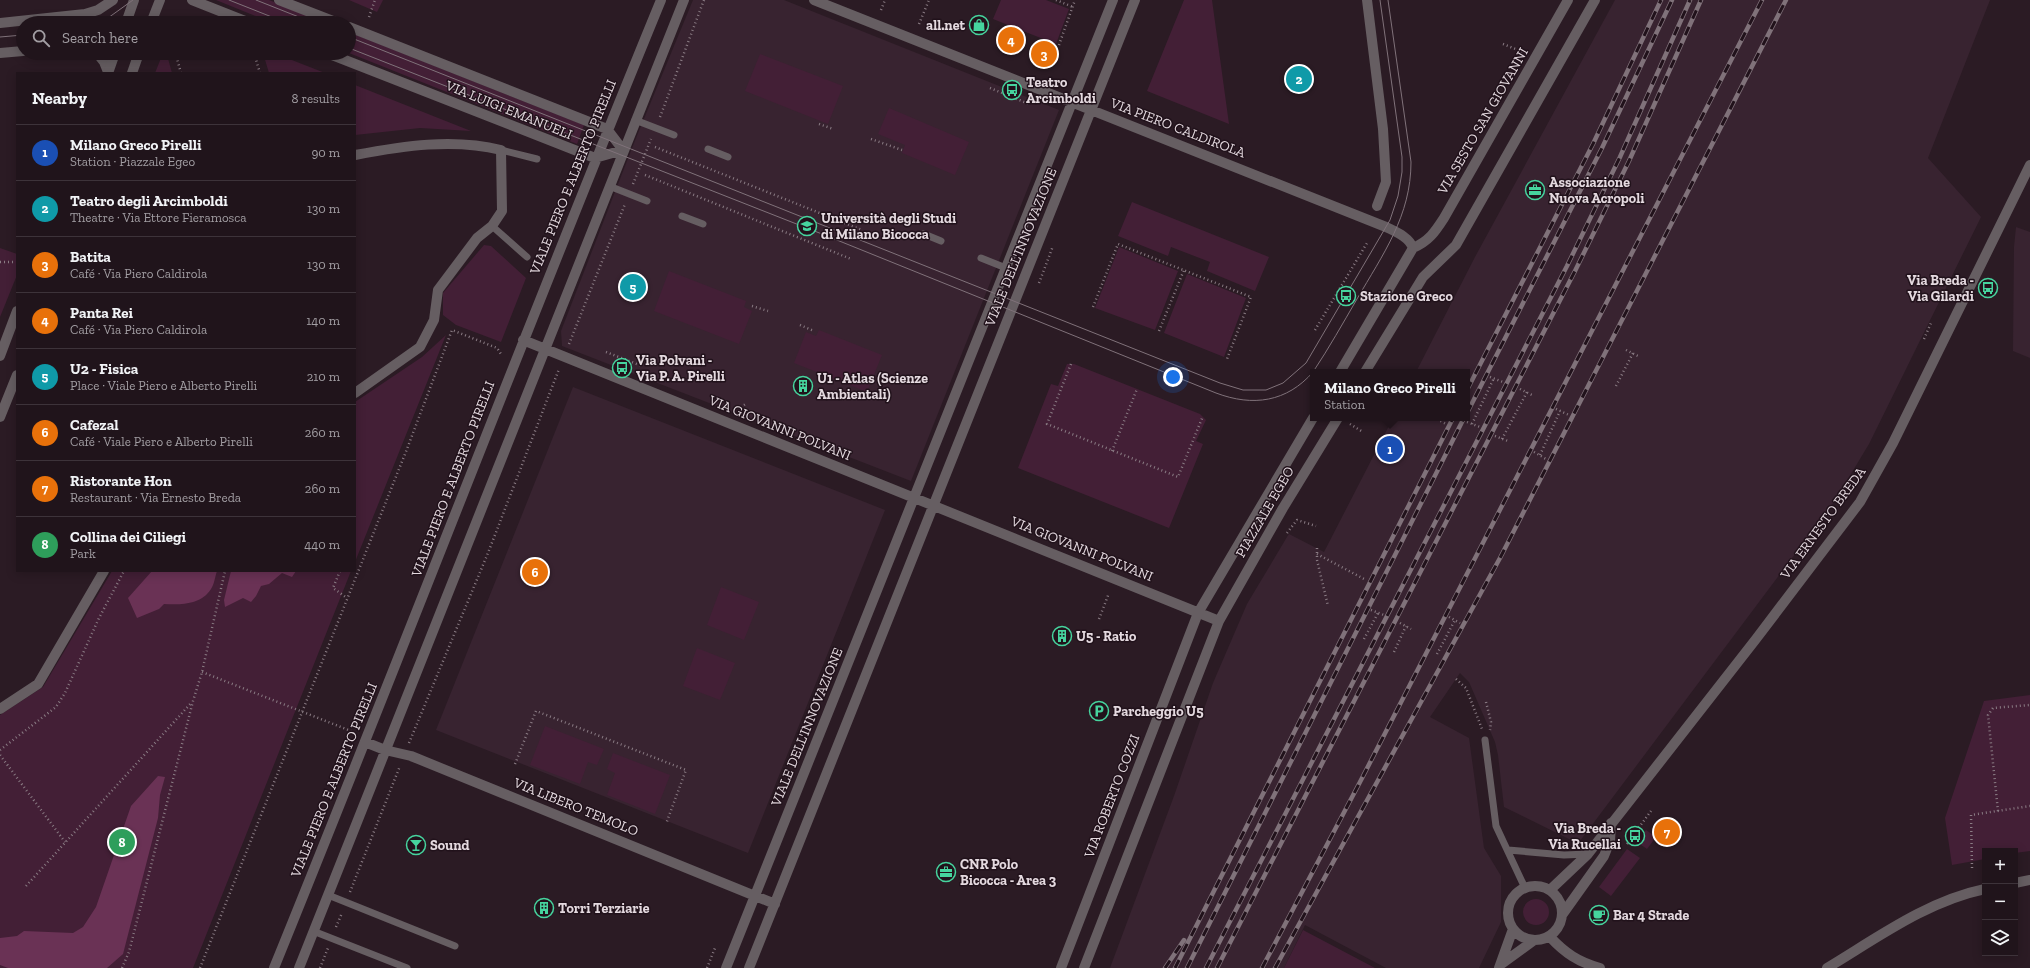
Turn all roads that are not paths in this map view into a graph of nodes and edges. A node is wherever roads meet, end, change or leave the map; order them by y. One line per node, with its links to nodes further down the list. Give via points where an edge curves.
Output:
1 (113, 0): 14 (street, via 98,10)
2 (134, 0): 15 (street)
3 (160, 0): 16 (street)
4 (192, 0): 17 (street)
5 (279, 0): 18 (street)
6 (661, 0): 33 (street, VIALE PIERO E ALBERTO PIRELLI)
7 (684, 0): 32 (street)
8 (814, 0): 30 (street, VIA PIERO CALDIROLA)
9 (1113, 0): 30 (street, VIALE DELL'INNOVAZIONE)
10 (1135, 0): 31 (street, VIALE DELL'INNOVAZIONE)
11 (1367, 0): 45 (street, via 1384,137 1386,182)
12 (1568, 0): 51 (street, VIA SESTO SAN GIOVANNI, via 1433,236)
13 (1595, 0): 60 (street, via 1456,245 1423,277)
14 (66, 16)
15 (128, 16)
16 (154, 16)
17 (232, 16)
18 (320, 16)
19 (16, 21): 20 (street)
20 (0, 23)
21 (356, 30): 33 (street, VIA LUIGI EMANUELI)
22 (16, 52): 23 (street)
23 (0, 53)
24 (102, 60): 28 (street)
25 (112, 60): 28 (street)
26 (137, 60): 29 (street)
27 (345, 60): 40 (street, VIA LUIGI EMANUELI)
28 (108, 72)
29 (132, 72)
30 (1072, 103): 31 (street, VIA PIERO CALDIROLA); 54 (street, VIALE DELL'INNOVAZIONE)
31 (1091, 110): 51 (street, VIA PIERO CALDIROLA, via 1386,227 1403,236); 67 (street, VIALE DELL'INNOVAZIONE)
32 (635, 120): 34 (lane); 37 (street)
33 (607, 129): 37 (street); 40 (street, VIALE PIERO E ALBERTO PIRELLI)
34 (674, 135)
35 (708, 149): 39 (lane)
36 (501, 150): 38 (street, via 485,146 428,145 391,148); 41 (lane); 48 (street, via 502,211)
37 (623, 150): 40 (street); 43 (street)
38 (356, 155)
39 (728, 157)
40 (595, 158): 56 (street, VIALE PIERO E ALBERTO PIRELLI)
41 (537, 159)
42 (2030, 165): 75 (street, VIA ERNESTO BREDA, via 1893,443 1863,495 1756,639)
43 (609, 186): 44 (lane); 57 (street)
44 (647, 201)
45 (1377, 206)
46 (682, 216): 47 (lane)
47 (703, 224)
48 (492, 226): 52 (lane); 62 (street, via 477,238 438,290 434,320 420,346)
49 (924, 234): 50 (lane)
50 (941, 241)
51 (1413, 248): 59 (street)
52 (527, 257)
53 (981, 258): 54 (lane)
54 (1006, 268): 66 (street, VIALE DELL'INNOVAZIONE)
55 (16, 314): 58 (street)
56 (523, 340): 57 (street, VIA GIOVANNI POLVANI); 73 (street, VIALE PIERO E ALBERTO PIRELLI)
57 (545, 348): 66 (street, VIA GIOVANNI POLVANI); 74 (street)
58 (0, 356)
59 (1342, 369)
60 (1367, 369)
61 (16, 378): 63 (street)
62 (356, 392)
63 (0, 418)
64 (1311, 421): 69 (street, PIAZZALE EGEO)
65 (1341, 421): 70 (street, PIAZZALE EGEO, via 1279,514)
66 (914, 497): 67 (street); 84 (street, VIALE DELL'INNOVAZIONE)
67 (934, 505): 69 (street, VIA GIOVANNI POLVANI); 85 (street, VIALE DELL'INNOVAZIONE)
68 (103, 572): 71 (street, via 38,684)
69 (1198, 612): 70 (street, VIA GIOVANNI POLVANI); 98 (street, VIA ROBERTO COZZI)
70 (1219, 621): 99 (street)
71 (0, 709)
72 (1485, 740): 76 (lane, via 1495,820)
73 (365, 742): 74 (street, VIA LIBERO TEMOLO); 93 (street, VIALE PIERO E ALBERTO PIRELLI)
74 (385, 750): 83 (street); 84 (street, VIA LIBERO TEMOLO, via 411,756)
75 (1611, 823): 77 (street, VIA ERNESTO BREDA); 86 (street, via 1610,840 1604,856)
76 (1508, 850): 77 (lane, via 1564,855); 80 (lane)
77 (1588, 854): 81 (street, VIA ERNESTO BREDA)
78 (2030, 880): 79 (street)
79 (2018, 882)
80 (1525, 888): 81 (street, via 1536,886); 87 (street, via 1510,905 1509,917)
81 (1550, 890): 86 (street, via 1558,900)
82 (1982, 890): 101 (street, via 1938,903)
83 (328, 895): 88 (street); 91 (lane)
84 (755, 895): 85 (street, VIA LIBERO TEMOLO); 96 (street, VIALE DELL'INNOVAZIONE)
85 (775, 904): 97 (street, VIALE DELL'INNOVAZIONE)
86 (1562, 915): 89 (street, via 1559,926)
87 (1513, 929): 90 (street, via 1522,937); 92 (street)
88 (313, 931): 94 (street); 95 (lane)
89 (1550, 937): 90 (street); 100 (street, via 1575,959)
90 (1533, 941): 92 (street)
91 (455, 946)
92 (1500, 966)
93 (274, 968)
94 (299, 968)
95 (407, 968)
96 (726, 968)
97 (749, 968)
98 (1061, 968)
99 (1084, 968)
100 (1600, 968)
101 (1826, 968)

